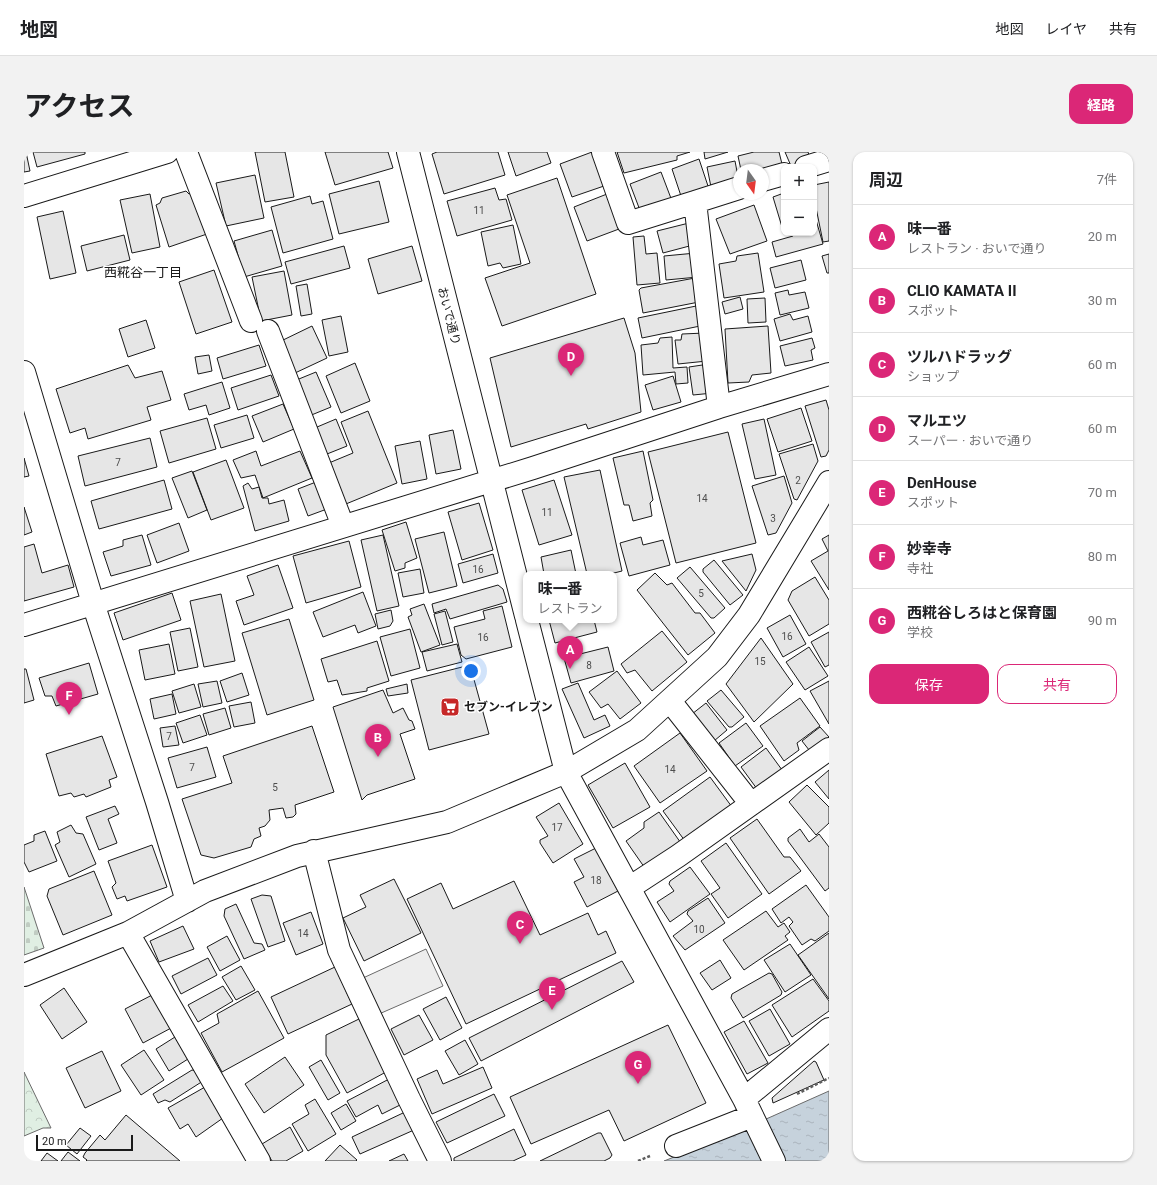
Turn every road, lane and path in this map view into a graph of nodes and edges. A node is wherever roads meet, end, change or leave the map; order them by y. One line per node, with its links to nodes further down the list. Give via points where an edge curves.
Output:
1 (167, 152): 10 (street)
2 (186, 152): 17 (street)
3 (408, 152): 15 (street, おいで通り)
4 (603, 152): 11 (street, via 628,223)
5 (829, 160): 6 (street)
6 (816, 164)
7 (781, 175): 8 (street)
8 (769, 178)
9 (733, 190): 11 (street)
10 (24, 196)
11 (695, 202): 14 (street)
12 (24, 372): 18 (street)
13 (829, 374): 14 (street)
14 (719, 407): 15 (street)
15 (491, 480): 17 (street); 19 (street, おいで通り)
16 (829, 482): 22 (street, via 744,621 718,657)
17 (343, 526): 18 (street)
18 (93, 603): 21 (street); 28 (street)
19 (523, 604)
20 (528, 623): 24 (street)
21 (24, 625)
22 (670, 701): 24 (street, via 637,730); 25 (street)
23 (829, 749): 25 (street)
24 (566, 772): 26 (street, via 447,822); 27 (street)
25 (751, 804): 27 (street)
26 (314, 852): 28 (street, via 205,891); 35 (street, via 339,950)
27 (629, 888): 32 (street)
28 (187, 901): 29 (street)
29 (128, 933): 30 (street); 34 (street)
30 (24, 975)
31 (829, 1029): 32 (street)
32 (750, 1112): 33 (street); 36 (street)
33 (676, 1146)
34 (259, 1161)
35 (440, 1161)
36 (774, 1161)

